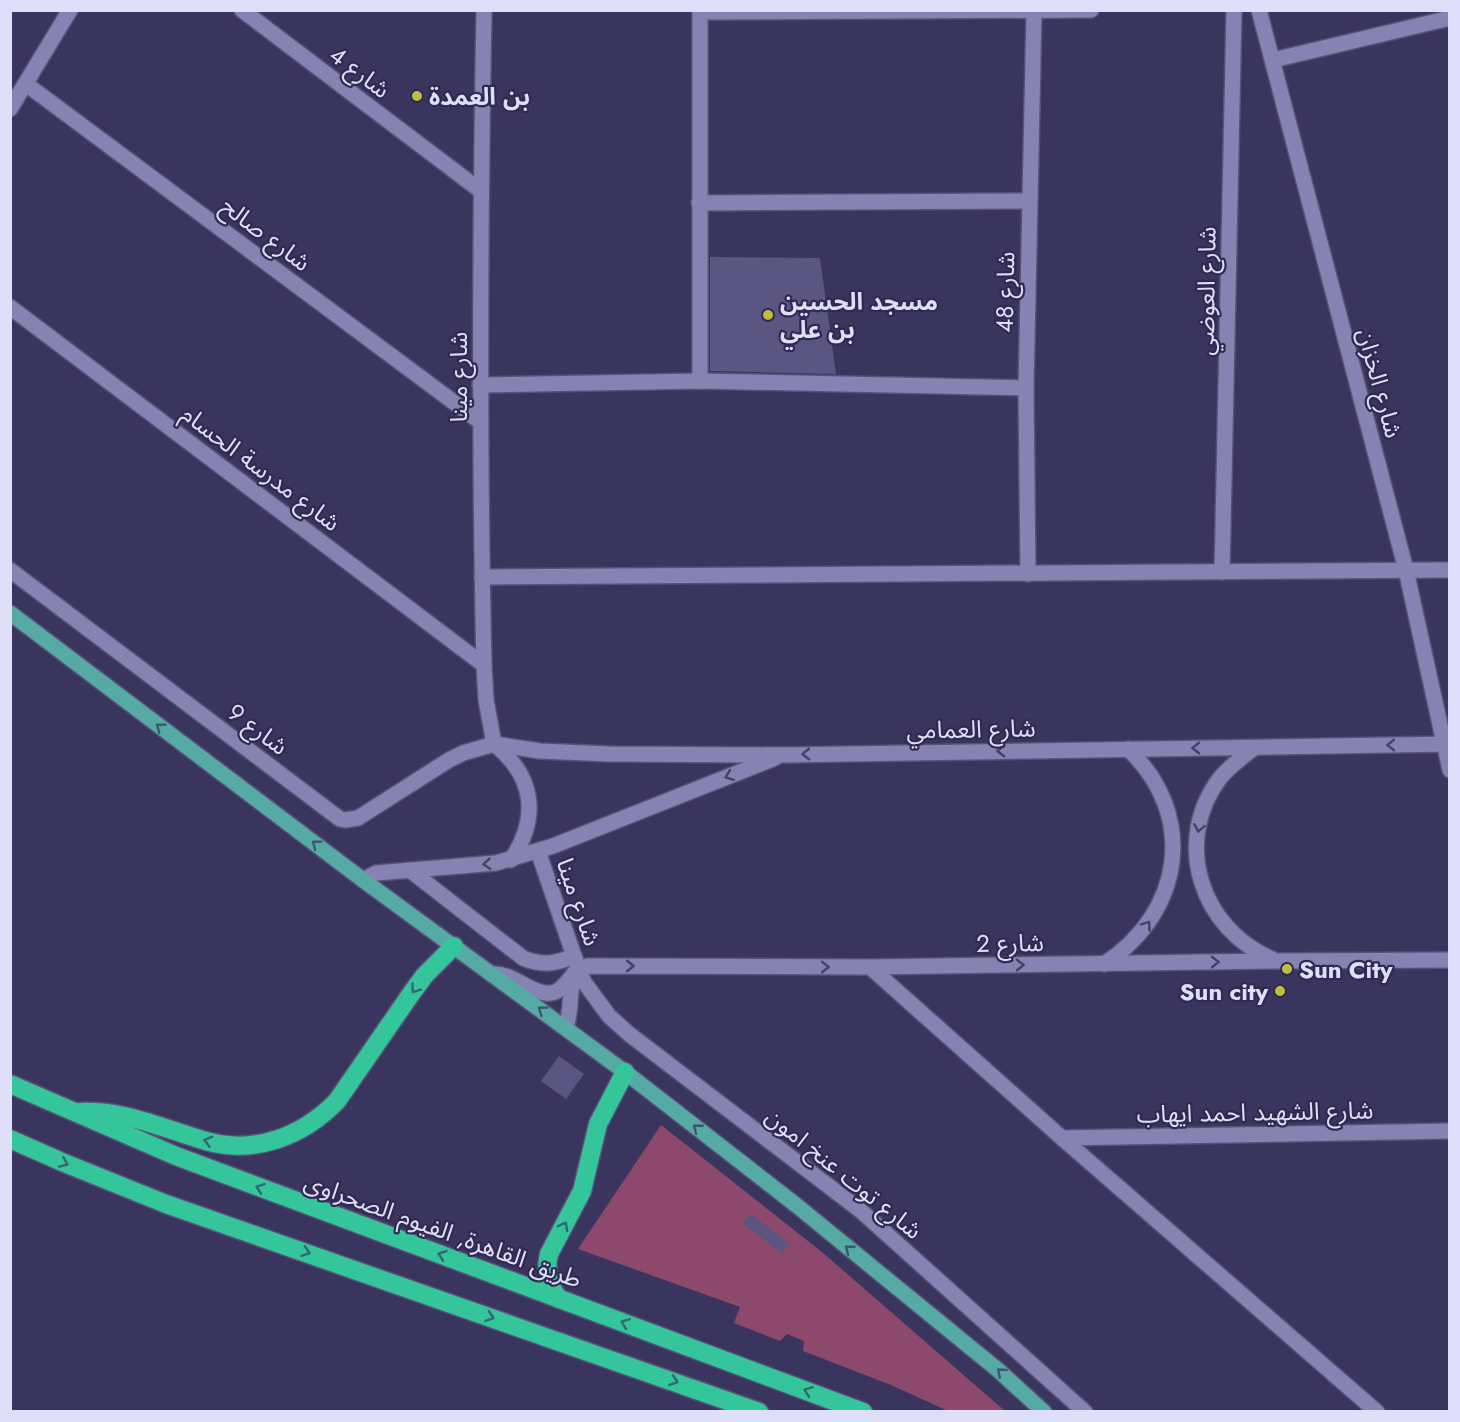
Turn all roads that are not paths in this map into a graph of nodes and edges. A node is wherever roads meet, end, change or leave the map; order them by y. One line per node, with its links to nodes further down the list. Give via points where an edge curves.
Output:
1 (70, 10): 11 (street)
2 (242, 10): 13 (street, شارع 4)
3 (484, 10): 13 (street, شارع مينا)
4 (1091, 10): 8 (street)
5 (1234, 10): 24 (street, شارع العوضي)
6 (1259, 10): 10 (street, شارع الخزان)
7 (700, 11): 8 (street); 15 (street)
8 (1034, 12): 14 (street, شارع 48)
9 (1449, 18): 10 (street)
10 (1272, 60): 22 (street, شارع الخزان)
11 (26, 84): 12 (street); 20 (street, شارع صالح)
12 (10, 108)
13 (481, 191): 18 (street, شارع مينا)
14 (1029, 201): 15 (street); 19 (street, شارع 48)
15 (699, 203): 17 (street)
16 (10, 307): 28 (street, شارع مدرسة الحسام)
17 (700, 381): 18 (street); 19 (street)
18 (480, 385): 20 (street, شارع مينا)
19 (1026, 388): 25 (street, شارع 48)
20 (480, 421): 26 (street, شارع مينا)
21 (10, 570): 29 (street, شارع 9, via 340,819 358,818 449,760)
22 (1406, 570): 23 (street); 24 (street); 30 (street, شارع الخزان)
23 (1449, 570)
24 (1222, 572): 25 (street)
25 (1028, 574): 26 (street)
26 (482, 577): 28 (street, شارع مينا)
27 (10, 613): 38 (main road, one-way to 27)
28 (484, 665): 29 (street, شارع مينا)
29 (494, 744): 33 (street, شارع العمامي, via 609,754); 36 (street, via 517,767 528,797 527,830)
30 (1447, 744): 31 (street, شارع العمامي, one-way to 31); 34 (street, شارع الخزان)
31 (1254, 747): 32 (street, شارع العمامي, one-way to 32); 41 (street, one-way to 41, via 1235,761 1208,799 1200,821 1198,867 1203,888 1224,925 1239,940)
32 (1128, 749): 33 (street, شارع العمامي, one-way to 33); 42 (street, one-way to 32, via 1144,929 1162,898 1171,863 1172,827 1162,792)
33 (784, 755): 35 (street, one-way to 35)
34 (1449, 770)
35 (538, 851): 36 (street); 43 (street, شارع مينا)
36 (511, 860): 37 (street, one-way to 37)
37 (411, 871): 38 (street, via 376,873); 43 (street, via 523,958 534,963)
38 (363, 880): 39 (main road)
39 (454, 946): 45 (main road); 49 (highway, one-way to 49, via 425,975 337,1101 319,1119 282,1139 253,1145 223,1145 129,1116)
40 (1449, 960): 41 (street, شارع 2)
41 (1277, 961): 42 (street, شارع 2, one-way to 41)
42 (1104, 964): 44 (street, شارع 2, one-way to 42)
43 (576, 966): 44 (street, شارع 2, one-way to 44); 45 (street, via 557,992 540,992 511,976); 46 (street); 57 (street, شارع توت عنخ امون, via 592,995 629,1034 860,1210)
44 (870, 967): 51 (street)
45 (493, 974): 46 (main road, one-way to 45)
46 (566, 1028): 47 (main road)
47 (625, 1072): 53 (highway, one-way to 47, via 548,1278 549,1254 582,1191 598,1124); 56 (main road, one-way to 47, via 814,1220)
48 (10, 1084): 49 (highway, طريق القاهرة, الفيوم الصحراوى)
49 (72, 1112): 53 (highway, طريق القاهرة, الفيوم الصحراوى, one-way to 49, via 218,1172)
50 (1449, 1131): 51 (street, شارع الشهيد احمد ايهاب)
51 (1062, 1138): 58 (street)
52 (10, 1139): 54 (highway, one-way to 54, via 166,1204)
53 (559, 1299): 55 (highway, طريق القاهرة, الفيوم الصحراوى, one-way to 53)
54 (759, 1412)
55 (863, 1412)
56 (1044, 1412)
57 (1085, 1412)
58 (1377, 1412)

